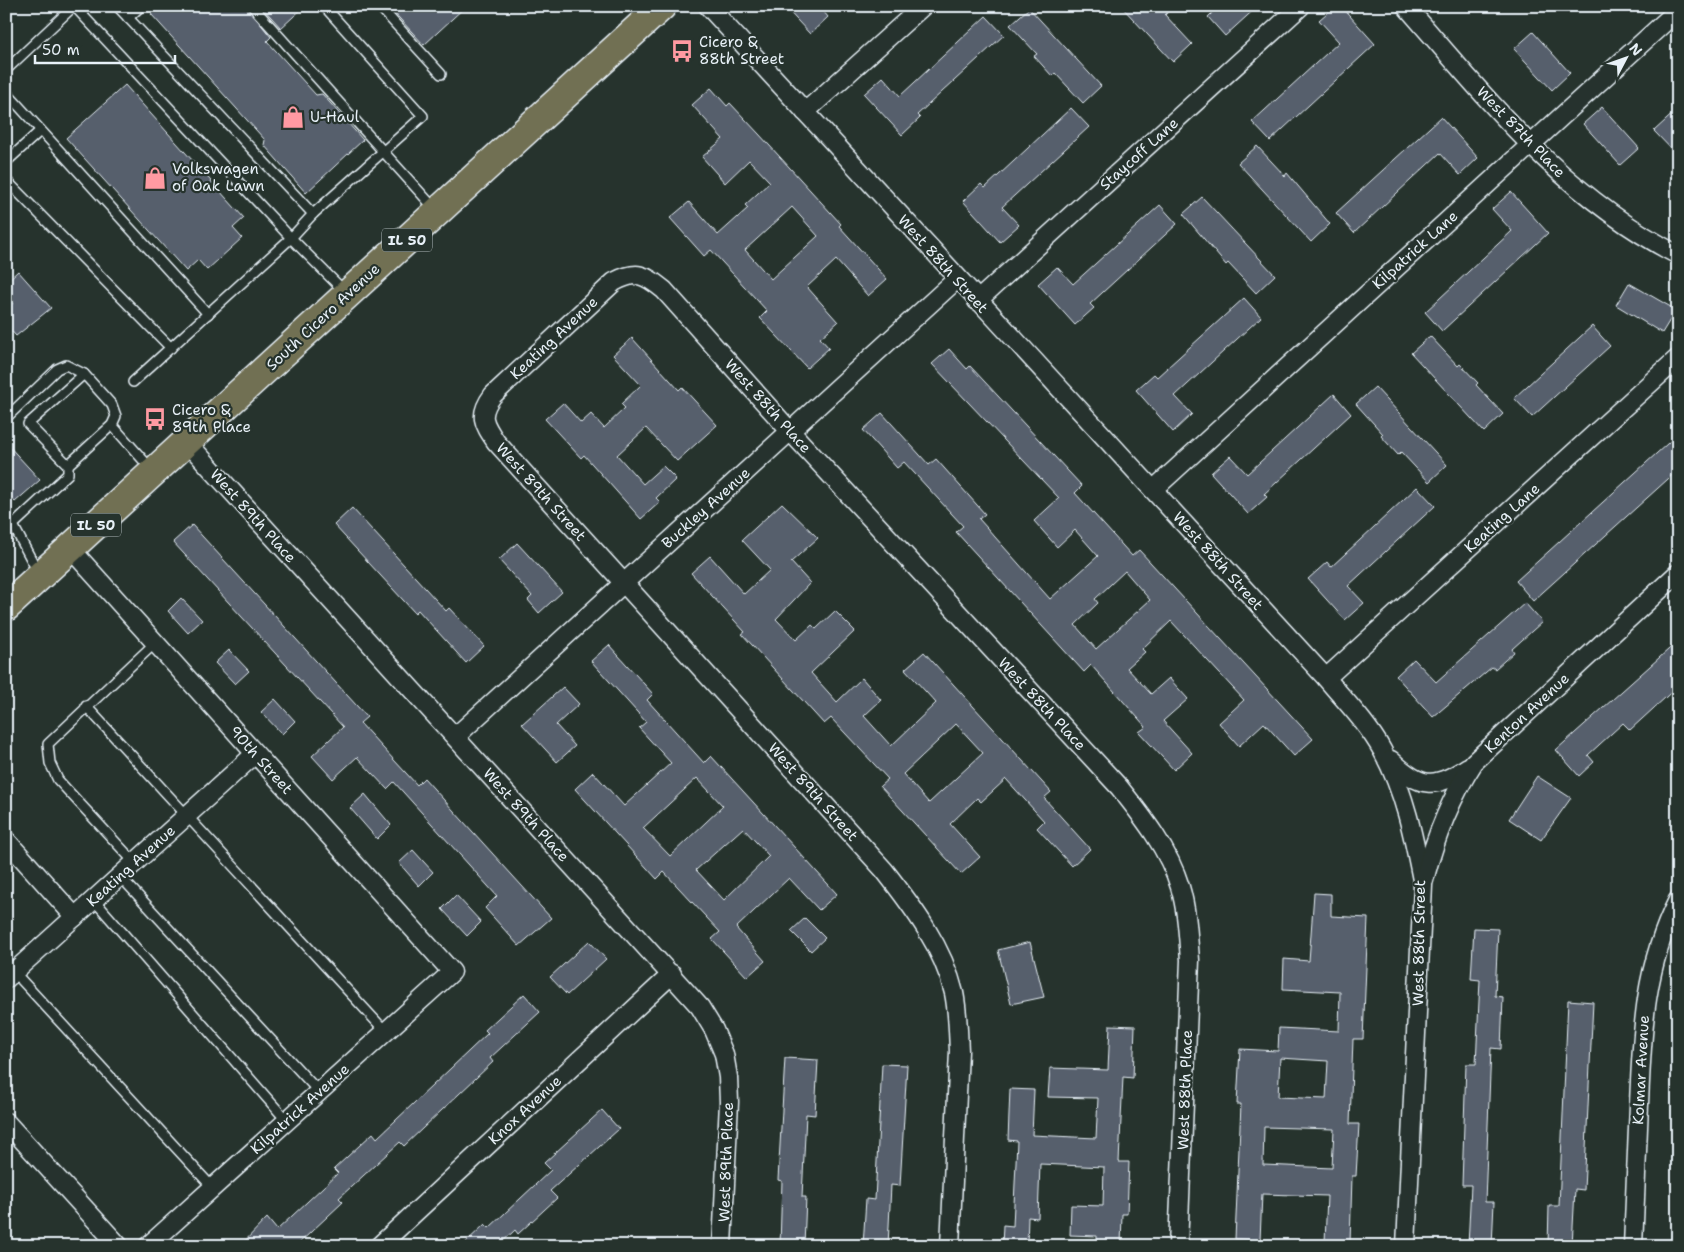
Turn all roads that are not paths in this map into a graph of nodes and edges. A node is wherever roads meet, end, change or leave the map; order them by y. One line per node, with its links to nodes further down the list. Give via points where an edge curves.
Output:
1 (117, 6): 12 (lane)
2 (142, 6): 12 (lane)
3 (252, 6): 19 (lane)
4 (324, 6): 19 (lane, via 423,116)
5 (378, 6): 14 (lane)
6 (662, 6): 22 (main road, South Cicero Avenue / IL 50)
7 (708, 6): 16 (street, West 88th Street)
8 (923, 6): 16 (street)
9 (1301, 6): 29 (street, Staycoff Lane)
10 (1406, 6): 18 (street, West 87th Place)
11 (1678, 10): 18 (street, Kilpatrick Lane)
12 (128, 18): 23 (lane)
13 (6, 70): 24 (lane, via 74,6)
14 (441, 74)
15 (6, 92): 17 (lane)
16 (805, 112): 27 (street, West 88th Street)
17 (40, 130): 20 (lane); 30 (lane)
18 (1529, 146): 25 (street, West 87th Place, via 1609,214); 42 (street, Kilpatrick Lane)
19 (383, 151): 22 (lane); 23 (lane)
20 (6, 162)
21 (6, 180): 31 (lane)
22 (438, 212): 28 (main road, South Cicero Avenue / IL 50)
23 (313, 214): 24 (lane)
24 (291, 238): 28 (lane); 30 (lane)
25 (1678, 256)
26 (638, 274): 35 (street, Keating Avenue, via 614,282 492,394 484,406); 38 (street, West 88th Place, via 664,290)
27 (957, 279): 29 (street, West 88th Street); 38 (street, Buckley Avenue)
28 (348, 294): 39 (main road, South Cicero Avenue / IL 50)
29 (977, 301): 42 (street, West 88th Street)
30 (208, 314): 31 (lane)
31 (171, 348): 34 (lane)
32 (1678, 358): 50 (street, Keating Lane)
33 (84, 374): 36 (lane, via 66,365 57,369); 37 (lane, via 112,405 116,416); 40 (lane, via 28,424)
34 (132, 382)
35 (483, 417): 47 (street, West 89th Street, via 496,442)
36 (6, 418)
37 (112, 425): 40 (lane); 41 (lane)
38 (790, 431): 47 (street, Buckley Avenue); 77 (street, West 88th Place, via 1120,788 1144,818 1165,853 1180,886 1190,960)
39 (186, 442): 41 (main road, South Cicero Avenue / IL 50); 52 (street, West 89th Place)
40 (68, 465): 43 (lane, via 68,474)
41 (154, 472): 44 (main road, South Cicero Avenue / IL 50)
42 (1153, 490): 50 (street, West 88th Street)
43 (10, 522): 46 (lane)
44 (70, 548): 46 (main road, South Cicero Avenue / IL 50); 49 (street, 90th Street)
45 (1678, 573): 55 (street, Kenton Avenue)
46 (40, 576): 48 (main road, South Cicero Avenue / IL 50)
47 (624, 583): 52 (street, Buckley Avenue); 76 (street, West 89th Street, via 884,870 927,930 945,964 954,994 959,1051)
48 (6, 607)
49 (155, 643): 51 (lane); 54 (street, 90th Street)
50 (1326, 678): 53 (street, West 88th Street, via 1366,725)
51 (86, 706): 56 (lane); 58 (lane, via 48,744 50,763 58,780)
52 (455, 737): 65 (street, West 89th Place)
53 (1382, 750): 55 (street, via 1407,775 1431,784 1455,776); 60 (street, West 88th Street, via 1397,783 1413,834)
54 (255, 754): 56 (street, Keating Avenue); 64 (street, 90th Street)
55 (1474, 762): 60 (street, Kenton Avenue, via 1445,815)
56 (187, 815): 58 (street, Keating Avenue); 67 (lane)
57 (6, 840): 63 (street)
58 (134, 863): 59 (street, Keating Avenue)
59 (120, 876): 61 (street, Keating Avenue); 68 (lane)
60 (1423, 885): 78 (street, West 88th Street)
61 (94, 900): 63 (street, Keating Avenue); 69 (lane)
62 (1678, 900): 79 (street, Kolmar Avenue, via 1654,957 1646,992)
63 (75, 917): 66 (street, Keating Avenue)
64 (452, 972): 67 (street, Kilpatrick Avenue)
65 (672, 974): 74 (street, Knox Avenue); 75 (street, West 89th Place, via 700,1007 724,1054 729,1102)
66 (8, 977): 71 (lane)
67 (386, 1032): 68 (street, Kilpatrick Avenue)
68 (319, 1092): 69 (street, Kilpatrick Avenue)
69 (287, 1121): 71 (street, Kilpatrick Avenue)
70 (6, 1122): 72 (street)
71 (213, 1188): 73 (street, Kilpatrick Avenue)
72 (119, 1246)
73 (148, 1246)
74 (379, 1246)
75 (722, 1246)
76 (950, 1246)
77 (1178, 1246)
78 (1406, 1246)
79 (1633, 1246)

